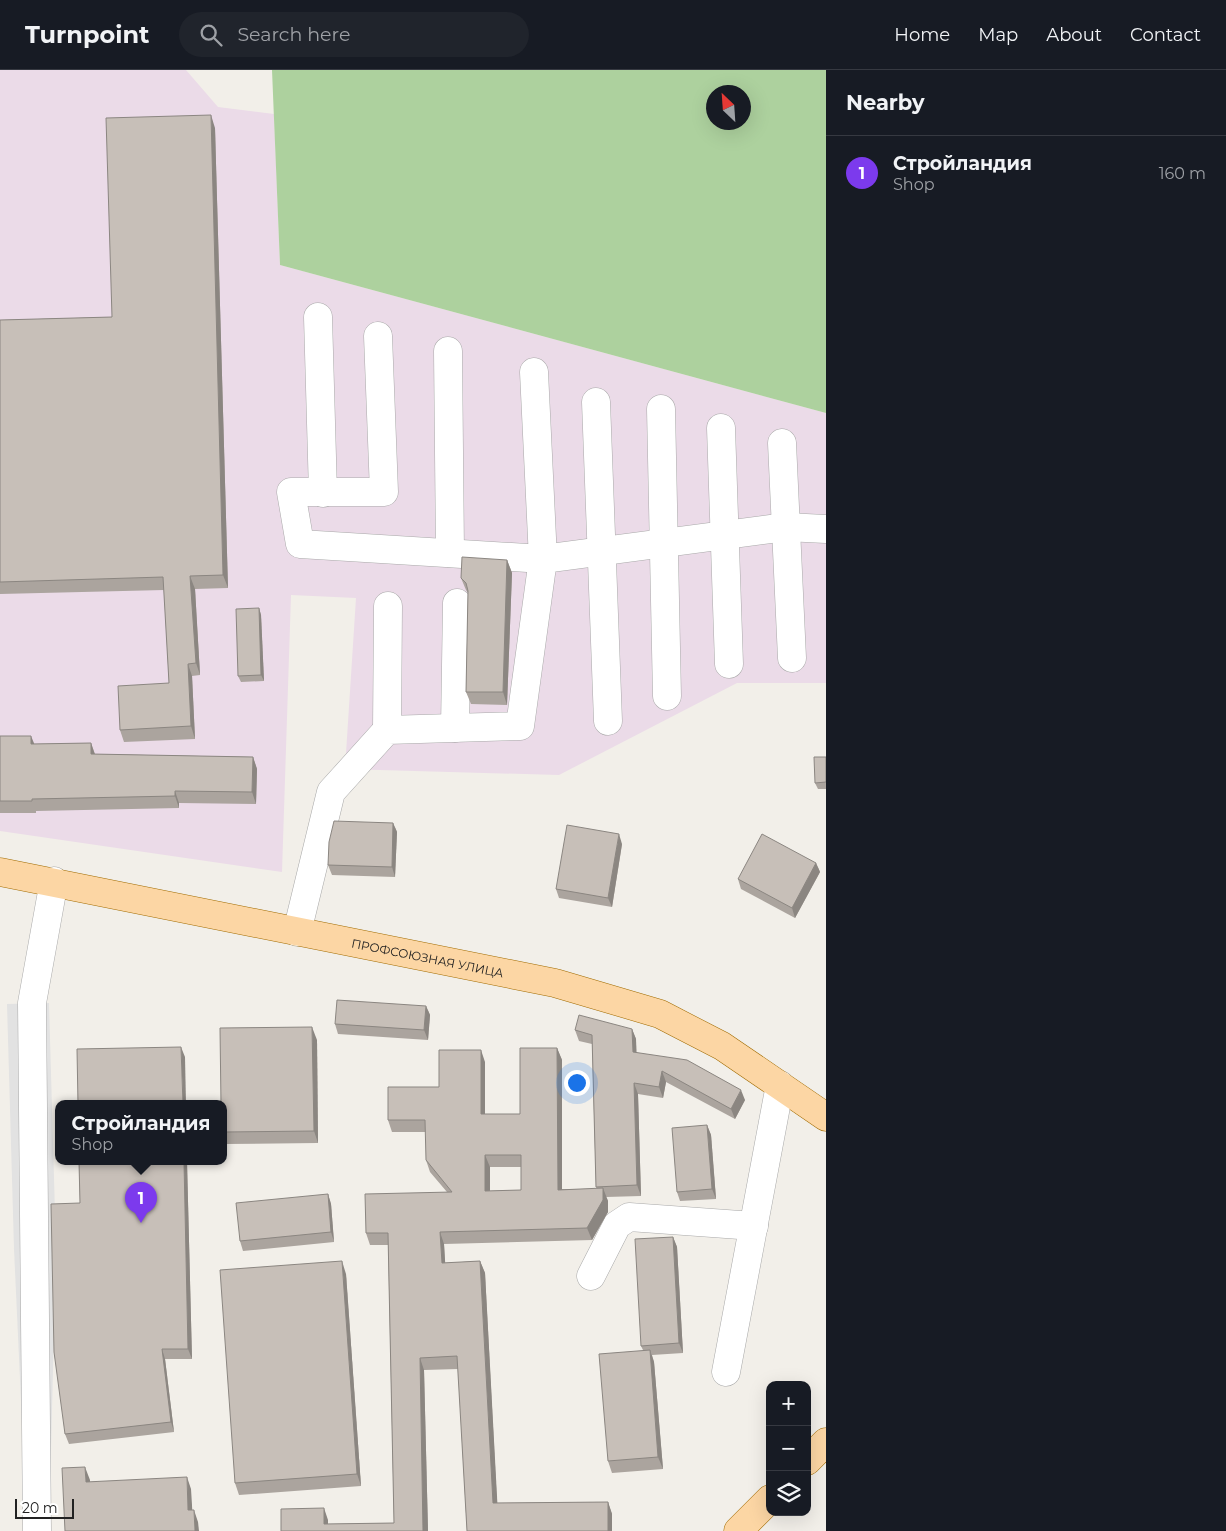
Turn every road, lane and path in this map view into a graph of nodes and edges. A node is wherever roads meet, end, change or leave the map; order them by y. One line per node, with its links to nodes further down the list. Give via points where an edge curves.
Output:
1 (318, 317): 9 (street)
2 (378, 336): 9 (street, via 384,492)
3 (448, 351): 15 (street)
4 (534, 372): 16 (street)
5 (596, 402): 14 (street)
6 (661, 409): 13 (street)
7 (721, 428): 12 (street)
8 (782, 443): 10 (street)
9 (322, 493): 15 (street, via 290,492 300,544)
10 (786, 527): 11 (street); 12 (street); 19 (street)
11 (826, 529)
12 (725, 534): 13 (street); 20 (street)
13 (664, 542): 14 (street); 21 (street)
14 (601, 551): 16 (street); 22 (street)
15 (450, 553): 16 (street)
16 (543, 559): 23 (street, via 520,726)
17 (457, 603): 23 (street)
18 (388, 606): 24 (street)
19 (792, 658)
20 (729, 664)
21 (667, 696)
22 (608, 721)
23 (455, 728): 24 (street)
24 (387, 730): 27 (street, via 331,792)
25 (0, 872): 26 (main road, ПРОФСОЮЗНАЯ УЛИЦА)
26 (54, 881): 27 (main road, ПРОФСОЮЗНАЯ УЛИЦА); 36 (street, via 32,1003)
27 (297, 932): 28 (main road, ПРОФСОЮЗНАЯ УЛИЦА, via 555,983 660,1014 722,1046)
28 (780, 1084): 29 (main road, ПРОФСОЮЗНАЯ УЛИЦА); 30 (street)
29 (826, 1117)
30 (754, 1226): 31 (street, via 630,1218 617,1225); 32 (street)
31 (591, 1276)
32 (726, 1372)
33 (826, 1442): 34 (main road)
34 (811, 1457)
35 (766, 1502): 37 (main road)
36 (38, 1531)
37 (738, 1531)

